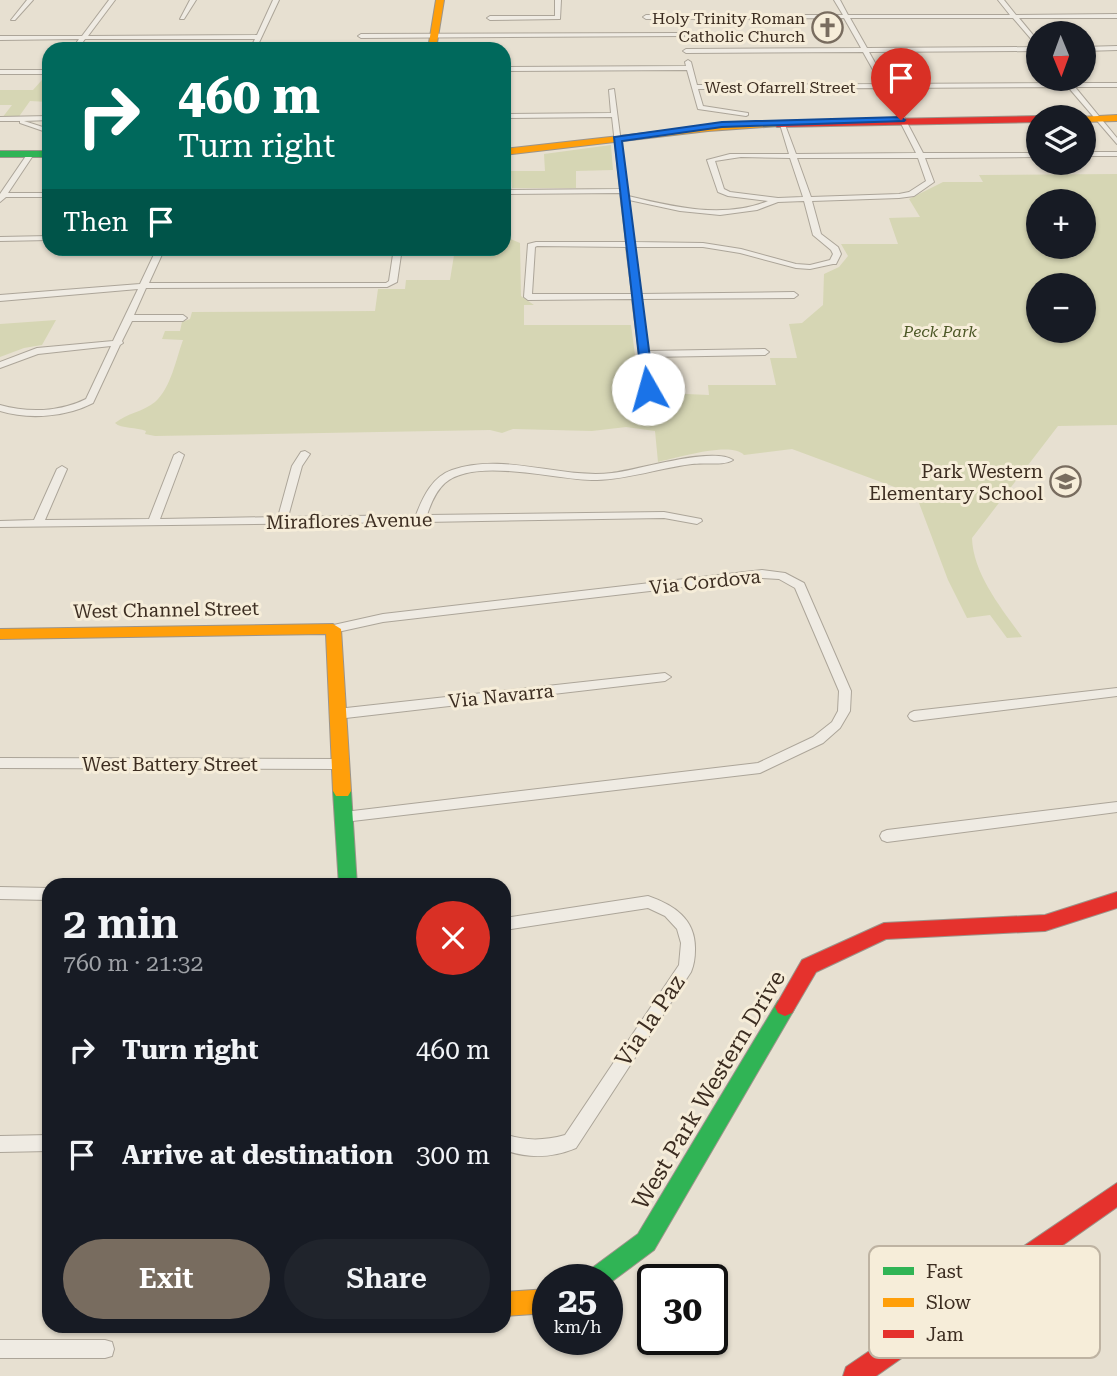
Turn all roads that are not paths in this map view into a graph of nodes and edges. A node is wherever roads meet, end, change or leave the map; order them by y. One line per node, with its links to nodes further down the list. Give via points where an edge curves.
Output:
1 (30, 0): 16 (street)
2 (112, 0): 22 (street)
3 (193, 0): 14 (street)
4 (276, 0): 20 (street)
5 (440, 0): 25 (street)
6 (558, 0): 15 (street, via 558,18)
7 (837, 0): 12 (street)
8 (1001, 0): 13 (street)
9 (1117, 16): 13 (street)
10 (646, 17): 11 (street)
11 (677, 17): 12 (street); 18 (street)
12 (846, 17): 13 (street); 29 (street)
13 (1015, 17): 17 (street)
14 (182, 18)
15 (490, 18)
16 (13, 19)
17 (1026, 31)
18 (682, 34): 25 (street); 30 (street)
19 (361, 36): 25 (street)
20 (259, 37): 22 (street); 24 (street)
21 (0, 38): 22 (street)
22 (85, 38): 23 (street)
23 (81, 42)
24 (256, 42)
25 (433, 42)
26 (1026, 47): 29 (street)
27 (1096, 48): 28 (street)
28 (1117, 48)
29 (865, 50): 30 (street); 38 (street)
30 (686, 51): 31 (street)
31 (690, 68): 32 (street); 39 (street)
32 (511, 69)
33 (0, 72): 34 (street)
34 (42, 72)
35 (1026, 83): 38 (street, West Ofarrell Street)
36 (1096, 84): 37 (street, West Ofarrell Street)
37 (1117, 85)
38 (884, 86): 39 (street, West Ofarrell Street); 50 (street)
39 (694, 87): 41 (street, via 700,108)
40 (612, 90): 42 (street)
41 (746, 114)
42 (615, 115): 43 (street); 54 (street)
43 (511, 116)
44 (0, 118): 45 (street)
45 (21, 118): 46 (street); 53 (street, via 24,124)
46 (42, 118)
47 (1096, 118): 48 (street)
48 (1117, 118)
49 (1026, 119): 50 (street)
50 (901, 120): 51 (street); 64 (street)
51 (781, 122): 54 (street); 63 (street)
52 (1096, 123): 55 (street)
53 (42, 129)
54 (618, 139): 56 (street); 67 (street)
55 (1117, 142)
56 (511, 152)
57 (0, 154): 58 (street)
58 (30, 154): 59 (street); 66 (street)
59 (42, 154)
60 (1117, 154): 62 (street)
61 (1026, 155): 64 (street)
62 (1096, 155)
63 (793, 156): 64 (street); 69 (street); 70 (street, via 711,160 721,190)
64 (919, 156): 69 (street, via 930,182 911,194)
65 (511, 192): 67 (street)
66 (3, 193): 68 (street)
67 (624, 194): 70 (street, via 725,213); 74 (street)
68 (42, 195)
69 (807, 197): 70 (street); 74 (street, via 817,235 835,249 833,261 810,267 703,245)
70 (778, 200)
71 (42, 238): 72 (street)
72 (0, 239)
73 (531, 246): 74 (street); 81 (street)
74 (630, 247): 80 (street)
75 (157, 256): 78 (street)
76 (397, 256): 77 (street, via 393,282)
77 (387, 285): 78 (street)
78 (144, 286): 82 (street); 83 (street)
79 (794, 295): 80 (street)
80 (636, 296): 81 (street); 87 (street)
81 (528, 297)
82 (0, 298)
83 (131, 318): 84 (street); 85 (street)
84 (183, 318)
85 (119, 343): 88 (street, via 37,351); 90 (street, via 95,396 83,405 23,413)
86 (765, 352): 87 (street)
87 (643, 354): 89 (street)
88 (0, 365)
89 (648, 389)
90 (0, 408)
91 (305, 454): 97 (street, via 297,466)
92 (178, 455): 98 (street)
93 (728, 460): 95 (street, via 705,458 598,477 489,467 455,472 430,491)
94 (62, 469): 100 (street)
95 (420, 520): 96 (street, Miraflores Avenue, via 664,515); 97 (street, Miraflores Avenue)
96 (697, 521)
97 (282, 522): 98 (street, Miraflores Avenue)
98 (153, 523): 100 (street, Miraflores Avenue)
99 (0, 524): 100 (street, Miraflores Avenue)
100 (38, 524)
101 (332, 629): 102 (street, West Channel Street); 105 (street); 110 (street, Via Cordova, via 383,618 781,576 800,586 845,691 844,711 836,725 818,740 760,768)
102 (0, 634)
103 (665, 677): 105 (street, Via Navarra)
104 (1117, 692): 106 (street)
105 (337, 715): 108 (street)
106 (914, 716)
107 (0, 763): 108 (street, West Battery Street)
108 (340, 764): 110 (street)
109 (1117, 807): 111 (street)
110 (344, 817): 112 (street)
111 (887, 835)
112 (348, 878)
113 (0, 893): 114 (street)
114 (42, 894)
115 (1117, 900): 122 (street, West Park Western Drive, via 1045,923 884,931 809,966 646,1242)
116 (511, 923): 119 (street, Via la Paz, via 648,902 669,909 684,923 690,947 686,967 570,1142 548,1149)
117 (42, 1143): 118 (street)
118 (0, 1144)
119 (511, 1145)
120 (1117, 1194): 121 (street)
121 (1042, 1246)
122 (616, 1264)
123 (532, 1302): 124 (street)
124 (511, 1304)
125 (0, 1349): 126 (street)
126 (105, 1349)
127 (881, 1358): 128 (street)
128 (855, 1376)

